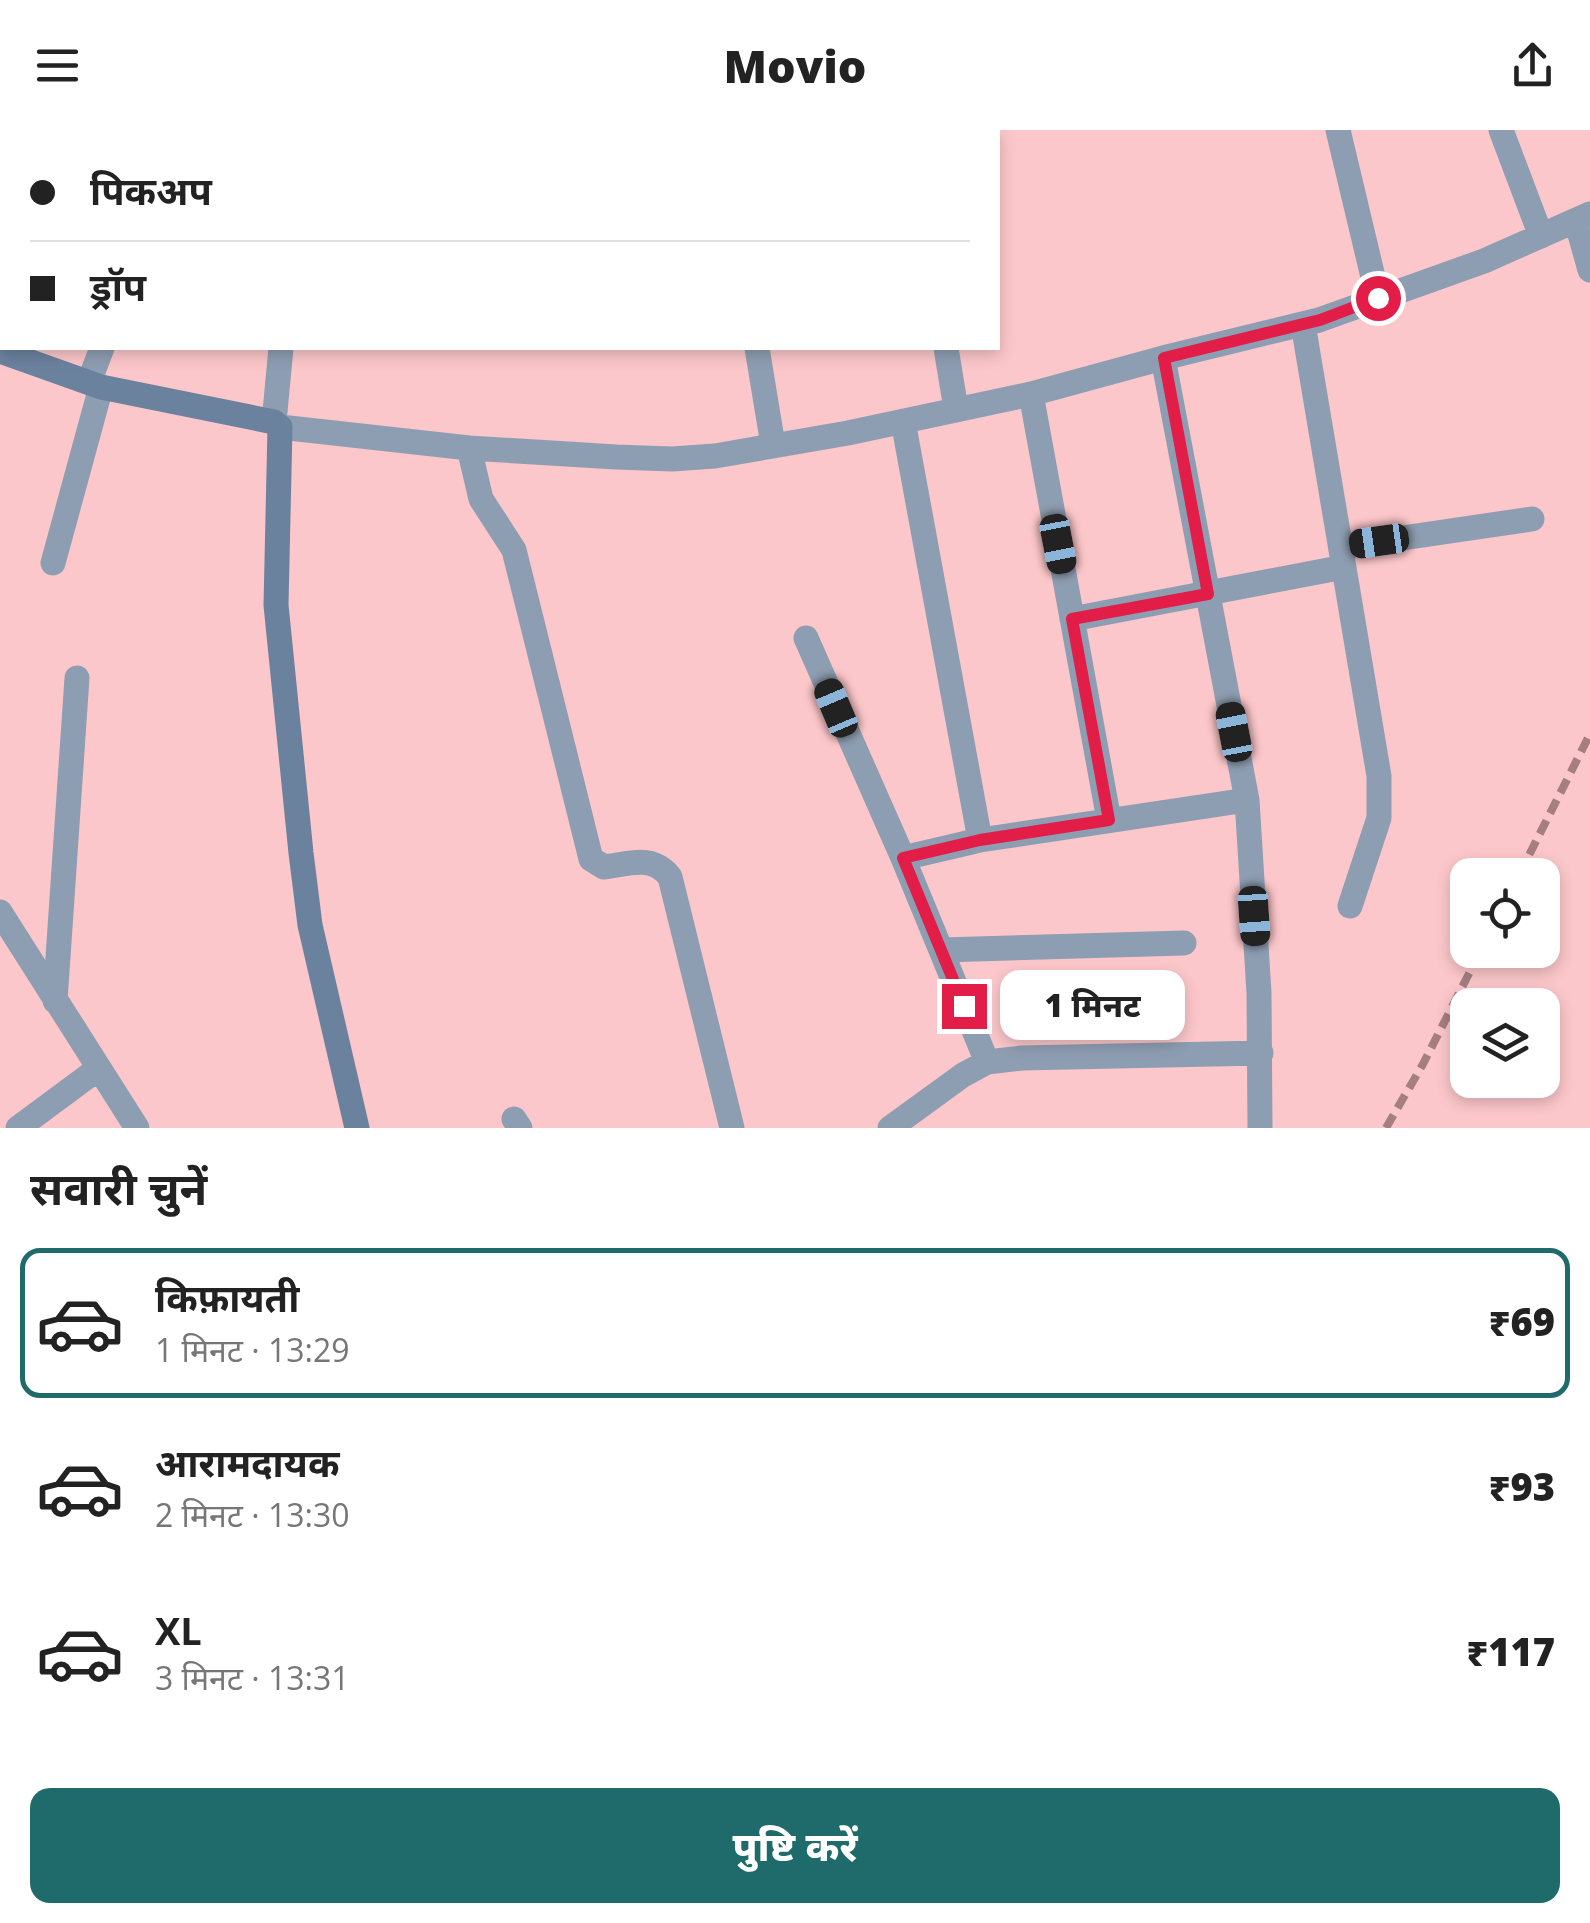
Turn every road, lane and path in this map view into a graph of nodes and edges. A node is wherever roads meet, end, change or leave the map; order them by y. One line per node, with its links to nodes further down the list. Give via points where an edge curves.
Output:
1 (1338, 130): 6 (street)
2 (1501, 130): 4 (street)
3 (1583, 217): 4 (street); 5 (street)
4 (1541, 236): 6 (street)
5 (1590, 270)
6 (1378, 298): 7 (street)
7 (1304, 324): 13 (street); 22 (street)
8 (0, 350): 14 (street)
9 (102, 350): 14 (street)
10 (282, 350): 18 (street)
11 (757, 350): 19 (street)
12 (946, 350): 16 (street)
13 (1164, 358): 15 (street); 24 (street)
14 (95, 384): 18 (street); 23 (street)
15 (1031, 394): 16 (street); 25 (street)
16 (956, 409): 17 (street)
17 (903, 421): 19 (street); 30 (street)
18 (277, 425): 20 (street); 42 (street, via 276,605 300,854)
19 (773, 445): 20 (street, via 672,458)
20 (469, 448): 43 (street, via 480,499 514,550 591,858 604,867 657,864 670,877)
21 (1532, 519): 22 (street)
22 (1342, 557): 24 (street); 32 (street, via 1380,802)
23 (53, 563)
24 (1208, 594): 25 (street); 28 (street)
25 (1072, 619): 29 (street)
26 (806, 638): 31 (street)
27 (77, 678): 36 (street)
28 (1247, 800): 29 (street); 37 (street)
29 (1109, 820): 30 (street)
30 (980, 840): 31 (street)
31 (903, 858): 35 (street)
32 (1350, 906)
33 (0, 912): 36 (street)
34 (1184, 943): 35 (street)
35 (941, 950): 38 (street)
36 (55, 1001): 39 (street)
37 (1261, 1053): 38 (street); 45 (street)
38 (987, 1062): 44 (street)
39 (99, 1068): 40 (street); 41 (street)
40 (18, 1128)
41 (137, 1128)
42 (356, 1128)
43 (732, 1128)
44 (890, 1128)
45 (1260, 1128)

